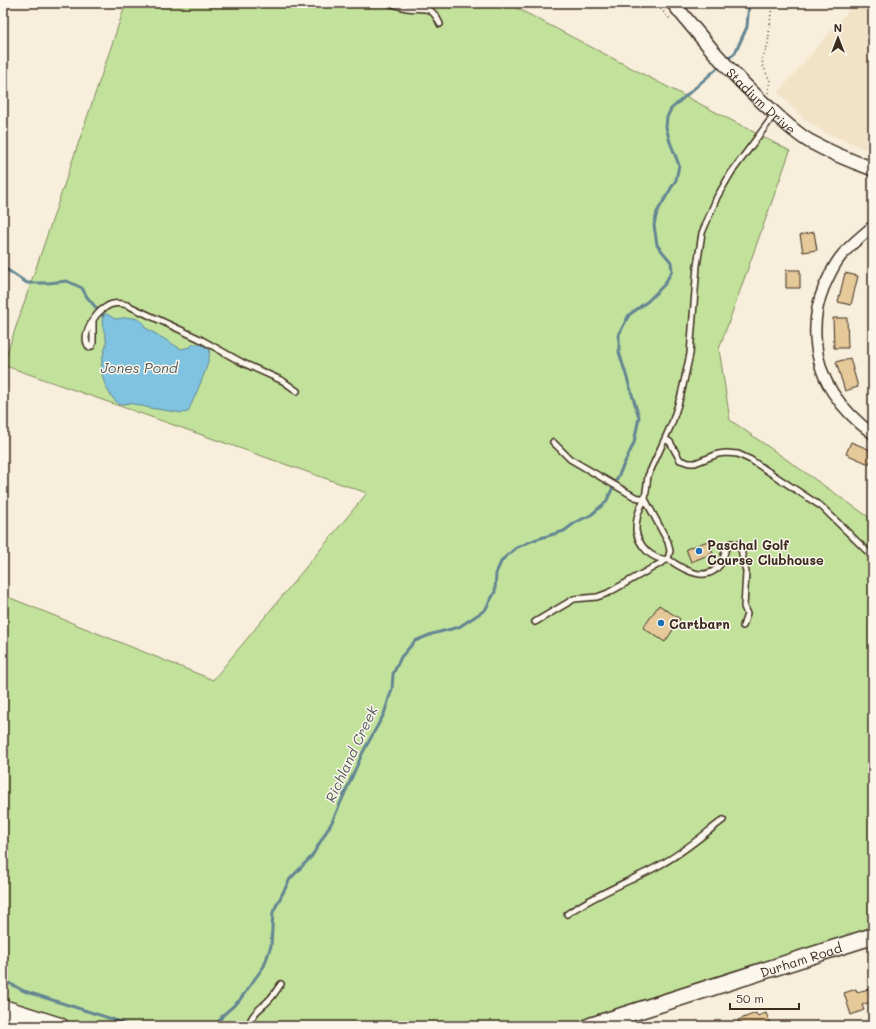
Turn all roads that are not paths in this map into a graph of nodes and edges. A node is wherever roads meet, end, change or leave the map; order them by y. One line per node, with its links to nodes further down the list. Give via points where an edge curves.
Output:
1 (389, 3): 3 (lane, via 407,8 428,9)
2 (673, 3): 4 (street, Stadium Drive, via 700,38)
3 (440, 24)
4 (775, 114): 5 (street, Stadium Drive, via 809,140); 10 (lane, via 730,173 702,232 690,354 681,395)
5 (873, 169)
6 (873, 226): 9 (street, via 841,255 830,274 820,297 815,340 822,371 832,392 852,416)
7 (93, 321): 8 (lane, via 106,306 116,303 128,305 283,381)
8 (297, 391)
9 (873, 434)
10 (665, 439): 12 (lane, via 648,476); 13 (lane, via 670,442 680,460 689,463 701,462 726,453 738,454 751,460 822,507)
11 (553, 442): 12 (lane, via 570,459 635,497)
12 (645, 499): 14 (lane, via 668,542); 14 (lane, via 640,507 636,531 647,551 660,560)
13 (873, 557)
14 (668, 559): 15 (lane, via 608,594 574,599); 16 (lane, via 682,569 708,574 716,569 728,544 740,545 746,572 744,607 747,614)
15 (535, 622)
16 (743, 626)
17 (723, 820): 18 (lane, via 662,865 611,888)
18 (567, 914)
19 (873, 936): 24 (main road, Durham Road)
20 (281, 984): 23 (lane, via 269,1001 253,1015)
21 (3, 1008): 22 (main road)
22 (60, 1026)
23 (249, 1026)
24 (590, 1026)

